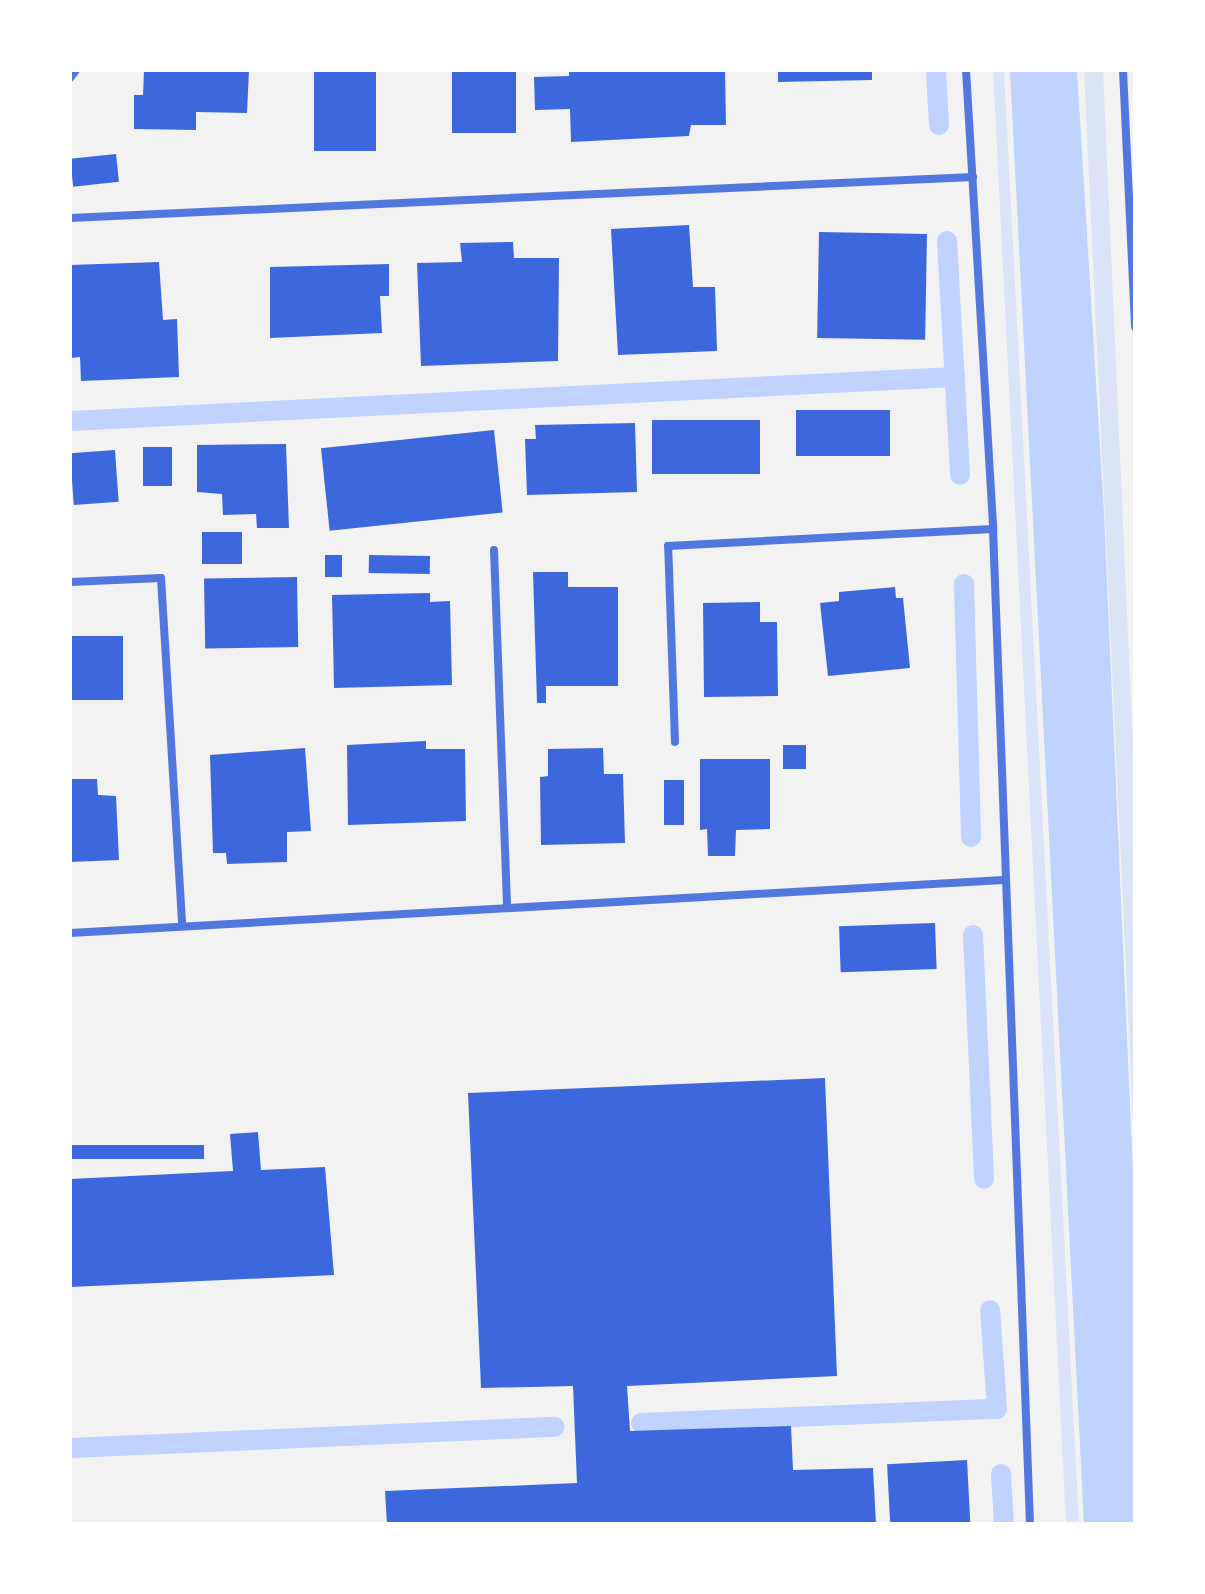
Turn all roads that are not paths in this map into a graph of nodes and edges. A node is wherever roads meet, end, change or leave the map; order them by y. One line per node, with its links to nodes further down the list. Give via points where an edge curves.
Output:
1 (76, 70): 4 (street)
2 (966, 70): 5 (street)
3 (1123, 70): 7 (street)
4 (70, 78)
5 (973, 177): 6 (street); 8 (street)
6 (70, 218)
7 (1135, 327)
8 (993, 529): 11 (street, via 668,546); 12 (street)
9 (494, 550): 13 (street)
10 (70, 582): 14 (street, via 161,578)
11 (675, 742)
12 (1003, 880): 13 (street); 16 (street)
13 (507, 908): 14 (street)
14 (182, 926): 15 (street)
15 (70, 933)
16 (1030, 1524)

